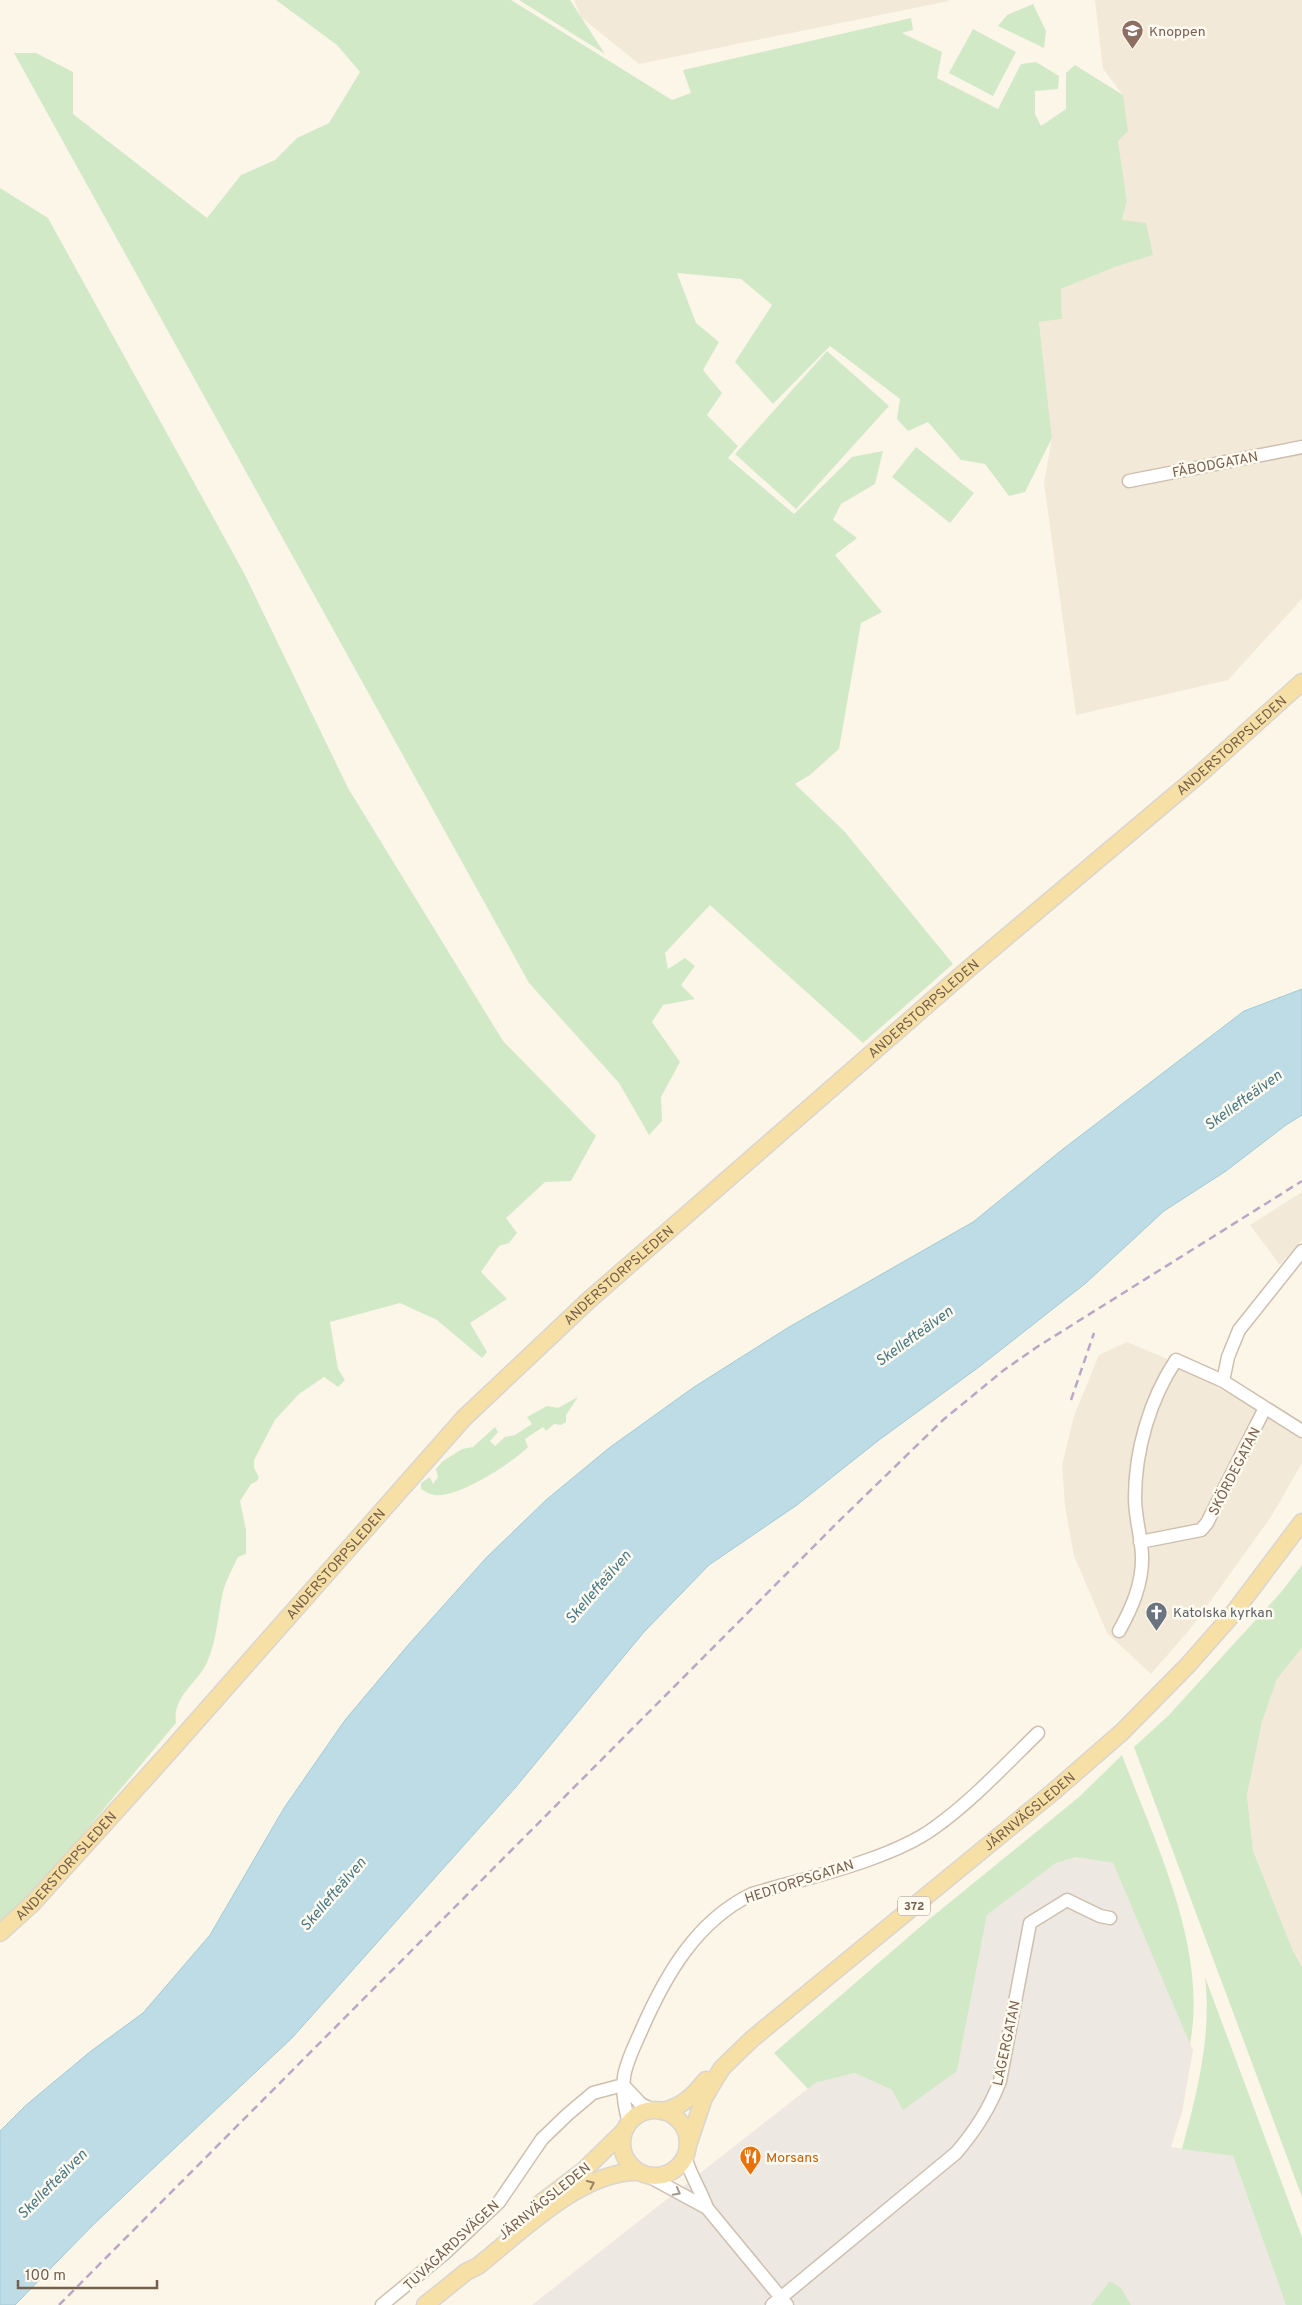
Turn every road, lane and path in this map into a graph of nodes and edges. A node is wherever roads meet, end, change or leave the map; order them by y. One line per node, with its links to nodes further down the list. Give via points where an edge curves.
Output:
1 (1302, 447): 2 (street, FÄBODGATAN)
2 (1129, 481)
3 (1302, 682): 13 (main road, ANDERSTORPSLEDEN, via 1201,773 966,971 589,1300 464,1418 33,1903)
4 (1302, 1250): 5 (street, via 1239,1330)
5 (1223, 1380): 6 (street); 9 (street, via 1176,1360 1155,1394 1142,1447 1135,1498)
6 (1265, 1408): 7 (street); 9 (street, SKÖRDEGATAN, via 1201,1530)
7 (1302, 1432)
8 (1302, 1522): 14 (main road, JÄRNVÄGSLEDEN / 372, via 1232,1615 1107,1746 778,2017)
9 (1140, 1542): 10 (street, via 1141,1575 1136,1595)
10 (1119, 1632)
11 (1038, 1733): 15 (street, HEDTORPSGATAN, via 962,1806 934,1828 883,1854 752,1894 724,1912 690,1944 665,1979 638,2038)
12 (1110, 1918): 22 (street, LAGERGATAN, via 1067,1900 1030,1923 1000,2081 975,2132 956,2153)
13 (0, 1933)
14 (722, 2068): 16 (main road, JÄRNVÄGSLEDEN, via 685,2102); 18 (main road, JÄRNVÄGSLEDEN, via 704,2098)
15 (623, 2085): 16 (street, via 641,2104); 17 (street); 23 (street, TUVAGÅRDSVÄGEN, via 593,2093 568,2114 542,2139 499,2202 445,2253)
16 (657, 2111): 17 (main road, via 636,2116); 18 (main road, via 678,2120 684,2128)
17 (626, 2127): 19 (main road, via 622,2150 625,2158); 21 (main road, JÄRNVÄGSLEDEN, via 584,2170 479,2253)
18 (686, 2151): 19 (main road, via 679,2166 670,2172 660,2176); 20 (street, via 689,2173)
19 (643, 2174): 20 (street, one-way to 20); 21 (main road, JÄRNVÄGSLEDEN, one-way to 19, via 557,2203 581,2189 617,2173)
20 (707, 2208): 22 (street)
21 (466, 2272): 24 (main road, JÄRNVÄGSLEDEN)
22 (780, 2303)
23 (382, 2305)
24 (425, 2305)

